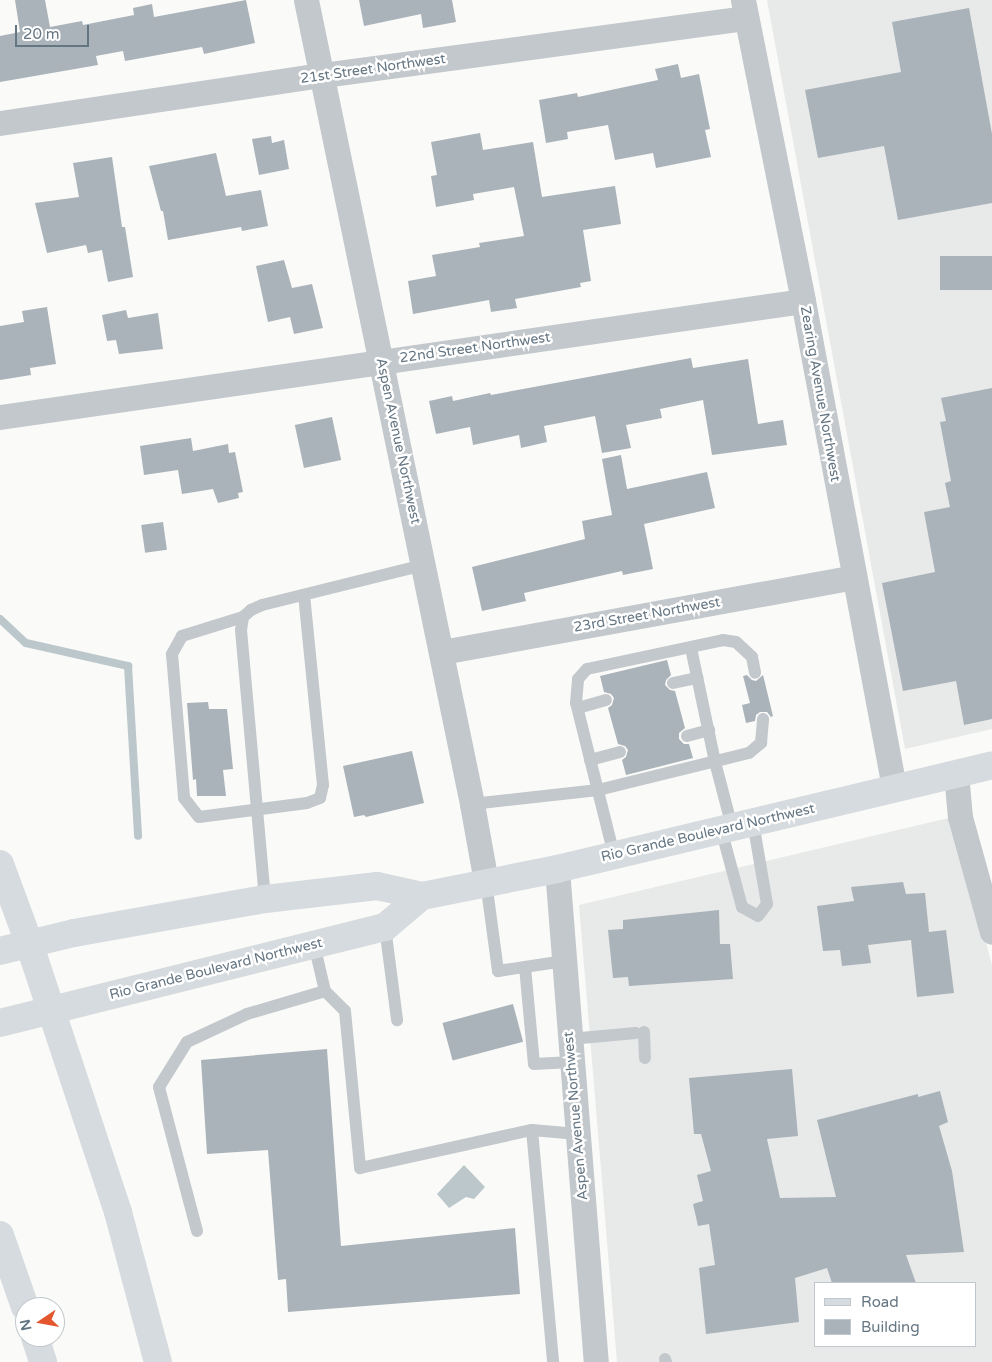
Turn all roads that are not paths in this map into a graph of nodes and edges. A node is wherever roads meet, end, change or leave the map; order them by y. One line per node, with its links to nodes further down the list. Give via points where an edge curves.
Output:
1 (306, 0): 3 (street, Aspen Avenue Northwest)
2 (745, 9): 3 (street, 21st Street Northwest); 5 (street, Zearing Avenue Northwest)
3 (323, 75): 4 (street, 21st Street Northwest); 6 (street, Aspen Avenue Northwest)
4 (0, 123)
5 (803, 301): 6 (street, 22nd Street Northwest); 9 (street, Zearing Avenue Northwest)
6 (382, 361): 7 (street, 22nd Street Northwest); 8 (street, Aspen Avenue Northwest)
7 (0, 417)
8 (424, 565): 10 (lane); 13 (street, Aspen Avenue Northwest)
9 (853, 577): 13 (street, 23rd Street Northwest); 27 (street, Zearing Avenue Northwest)
10 (304, 595): 11 (lane, via 262,606); 30 (lane, via 322,785 320,798 307,803)
11 (243, 617): 30 (lane, via 241,630); 30 (lane, via 182,636 172,654 172,664 184,798 199,817)
12 (691, 648): 14 (lane, via 724,640 736,642 752,657); 15 (lane); 18 (lane, via 587,669 578,679)
13 (442, 652): 29 (street, Aspen Avenue Northwest)
14 (754, 673)
15 (697, 678): 16 (lane); 20 (lane)
16 (673, 683)
17 (606, 700): 18 (lane)
18 (578, 708): 23 (lane)
19 (764, 719): 24 (lane, via 761,742 749,753)
20 (708, 730): 21 (lane); 24 (lane)
21 (687, 736)
22 (620, 752): 23 (lane)
23 (590, 760): 28 (lane)
24 (715, 762): 28 (lane); 31 (lane)
25 (992, 765): 26 (main road, Rio Grande Boulevard Northwest)
26 (956, 774): 27 (main road, Rio Grande Boulevard Northwest); 39 (street, via 960,817)
27 (894, 788): 31 (main road, Rio Grande Boulevard Northwest)
28 (598, 790): 29 (lane); 32 (lane)
29 (472, 804): 35 (street, Aspen Avenue Northwest)
30 (258, 808): 37 (lane)
31 (736, 826): 31 (lane, via 742,906 758,916 768,904); 32 (main road, Rio Grande Boulevard Northwest)
32 (614, 855): 34 (main road, Rio Grande Boulevard Northwest)
33 (0, 864): 40 (main road)
34 (557, 869): 35 (main road, Rio Grande Boulevard Northwest); 43 (street, Aspen Avenue Northwest)
35 (486, 882): 36 (main road, Rio Grande Boulevard Northwest); 44 (lane, via 498,971)
36 (422, 896): 37 (main road, Rio Grande Boulevard Northwest, via 376,886); 38 (main road, Rio Grande Boulevard Northwest)
37 (265, 899): 40 (main road, Rio Grande Boulevard Northwest)
38 (385, 927): 41 (main road, Rio Grande Boulevard Northwest); 47 (lane)
39 (992, 932)
40 (29, 943): 42 (main road, Rio Grande Boulevard Northwest); 46 (main road)
41 (314, 944): 45 (lane); 46 (main road, Rio Grande Boulevard Northwest)
42 (0, 951)
43 (564, 962): 44 (lane); 49 (street, Aspen Avenue Northwest)
44 (525, 967): 49 (lane, via 534,1064)
45 (325, 991): 51 (lane, via 345,1011 360,1168); 53 (lane, via 247,1014 187,1042 159,1087)
46 (51, 1011): 48 (main road, Rio Grande Boulevard Northwest); 58 (main road, via 118,1212)
47 (397, 1020)
48 (0, 1023)
49 (571, 1051): 50 (lane, via 640,1033); 52 (street, Aspen Avenue Northwest)
50 (645, 1058)
51 (532, 1130): 52 (lane); 59 (lane)
52 (578, 1134): 60 (street, Aspen Avenue Northwest)
53 (197, 1231)
54 (0, 1235): 55 (main road)
55 (22, 1297)
56 (38, 1347): 57 (main road)
57 (43, 1362)
58 (158, 1362)
59 (553, 1362)
60 (596, 1362)

